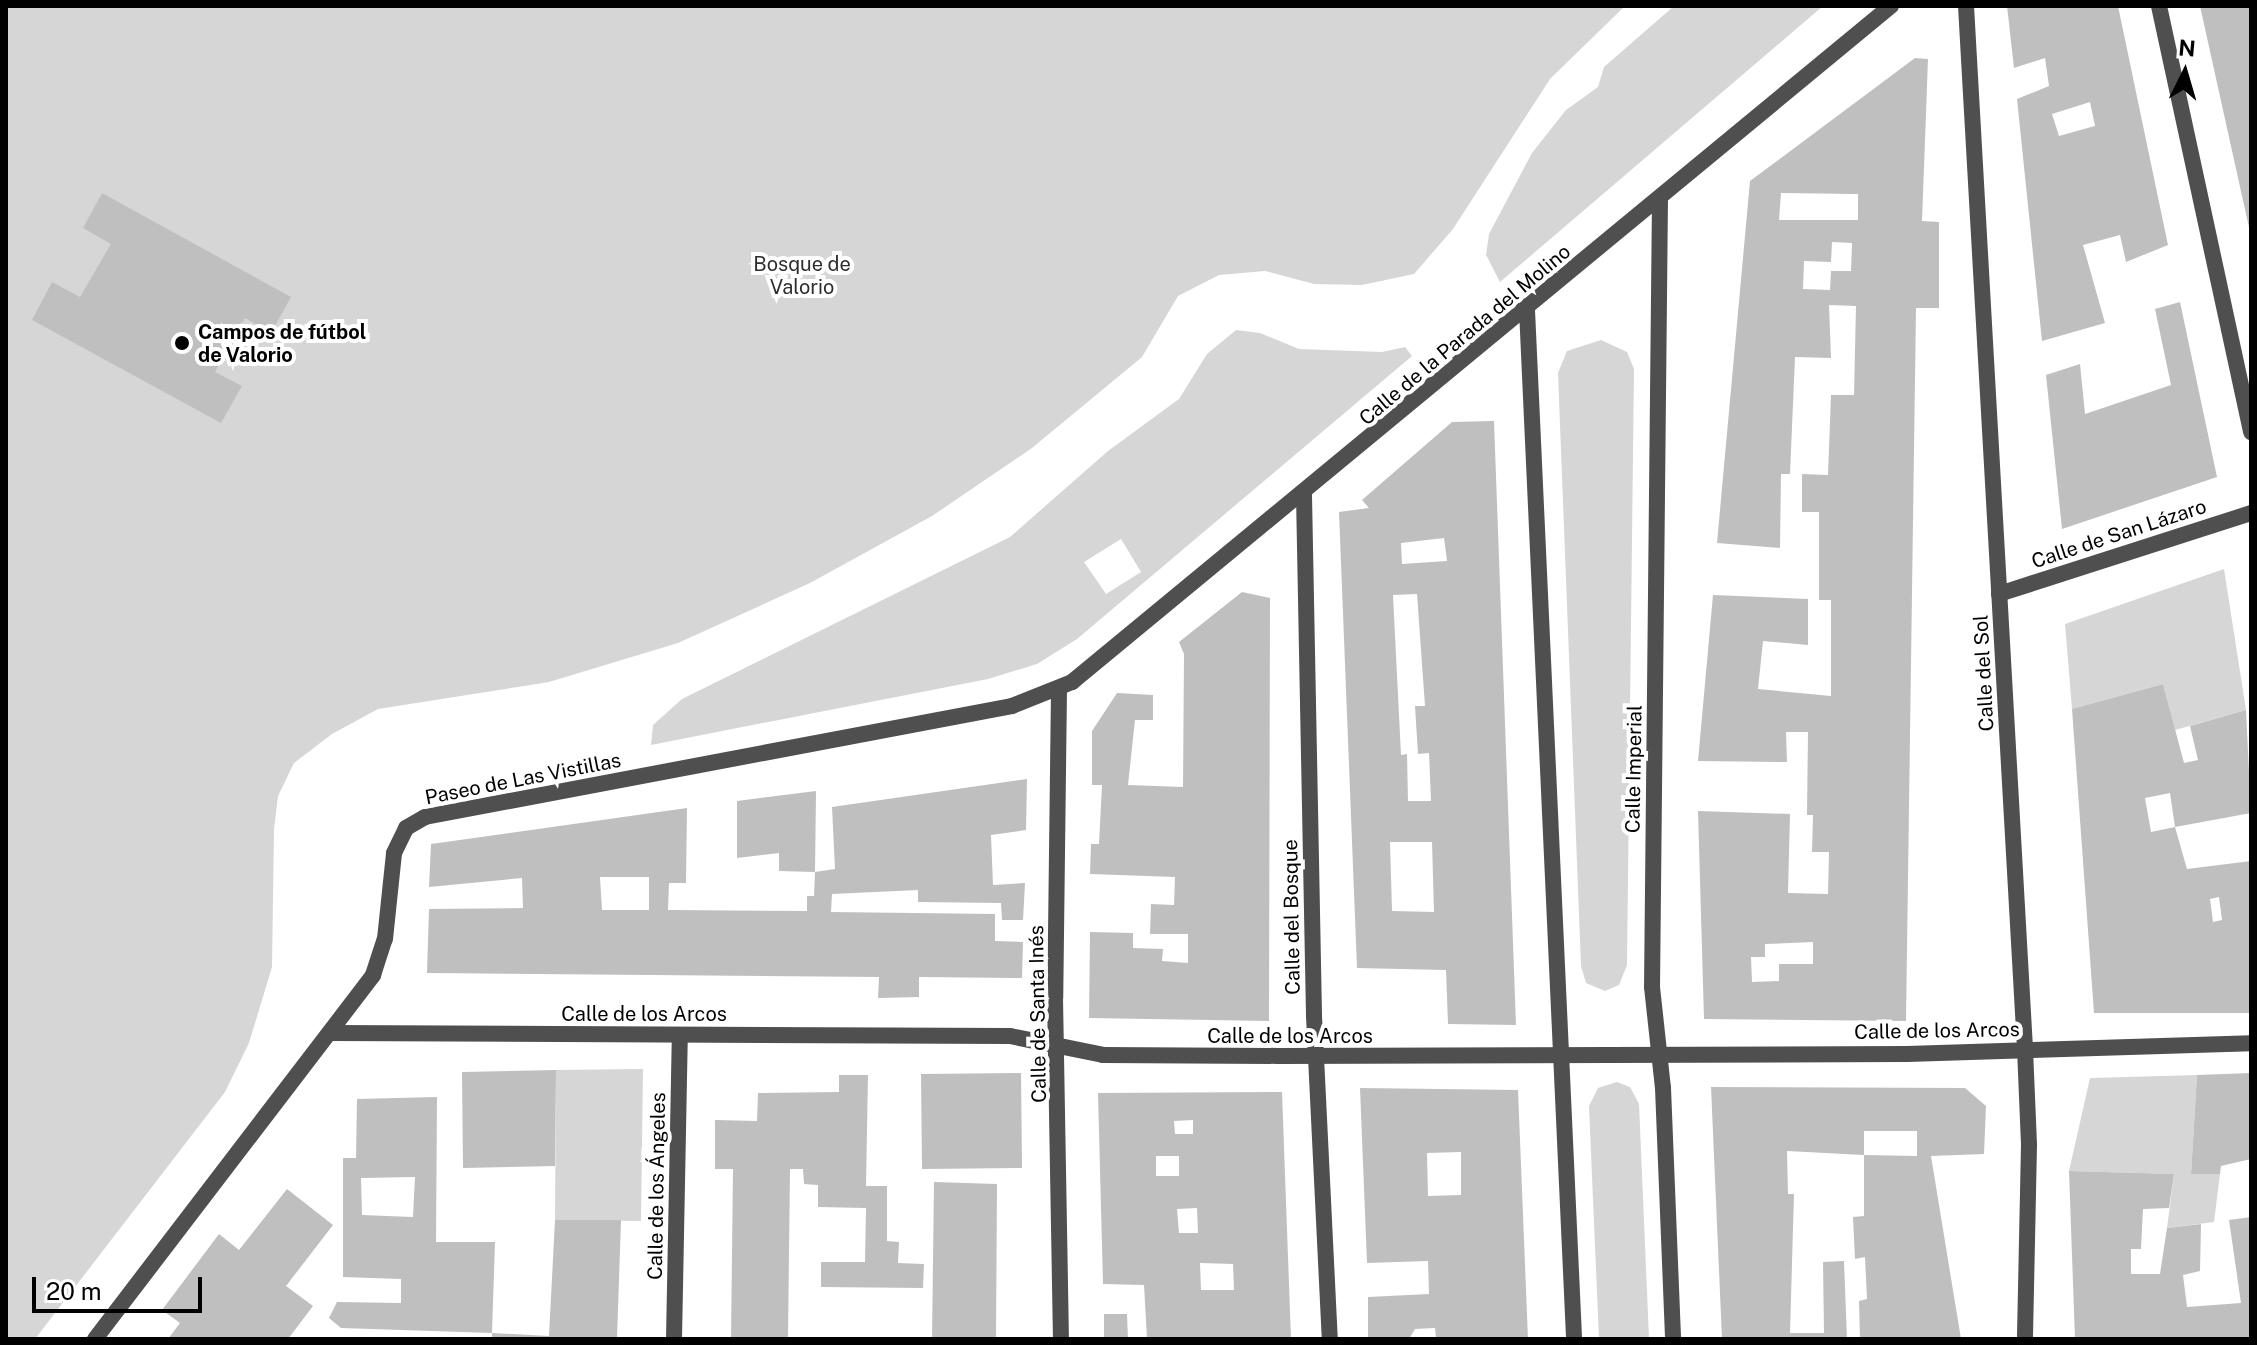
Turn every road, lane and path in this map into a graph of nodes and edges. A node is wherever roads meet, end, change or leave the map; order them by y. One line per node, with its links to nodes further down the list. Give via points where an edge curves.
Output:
1 (1891, 6): 4 (street, Calle de la Parada del Molino)
2 (1966, 6): 9 (street, Calle del Sol)
3 (2159, 6): 6 (street)
4 (1660, 198): 5 (street, Calle de la Parada del Molino); 16 (street, Calle Imperial, via 1652,965)
5 (1527, 310): 7 (street, Calle de la Parada del Molino); 18 (street)
6 (2251, 432)
7 (1304, 495): 10 (street, Calle de la Parada del Molino, via 1099,663); 17 (street, Calle del Bosque)
8 (2251, 513): 9 (street, Calle de San Lázaro)
9 (1999, 594): 15 (street, Calle del Sol)
10 (1059, 689): 11 (street, Paseo de Las Vistillas, via 1012,706 416,821 396,844 381,959); 14 (street, Calle de Santa Inés)
11 (330, 1033): 12 (street, Calle de los Arcos); 19 (street, Paseo de Las Vistillas)
12 (680, 1035): 14 (street, Calle de los Arcos, via 1010,1036); 20 (street, Calle de los Ángeles)
13 (2251, 1043): 15 (street, Calle de los Arcos)
14 (1058, 1047): 17 (street, Calle de los Arcos, via 1103,1055); 21 (street, Calle de Santa Inés)
15 (2025, 1049): 16 (street, Calle de los Arcos); 25 (street, Calle del Sol)
16 (1658, 1053): 18 (street, Calle de los Arcos); 24 (street, Calle Imperial)
17 (1317, 1056): 18 (street, Calle de los Arcos); 22 (street, Calle del Bosque)
18 (1561, 1056): 23 (street)
19 (95, 1339)
20 (674, 1339)
21 (1061, 1339)
22 (1330, 1339)
23 (1574, 1339)
24 (1673, 1339)
25 (2025, 1339)

